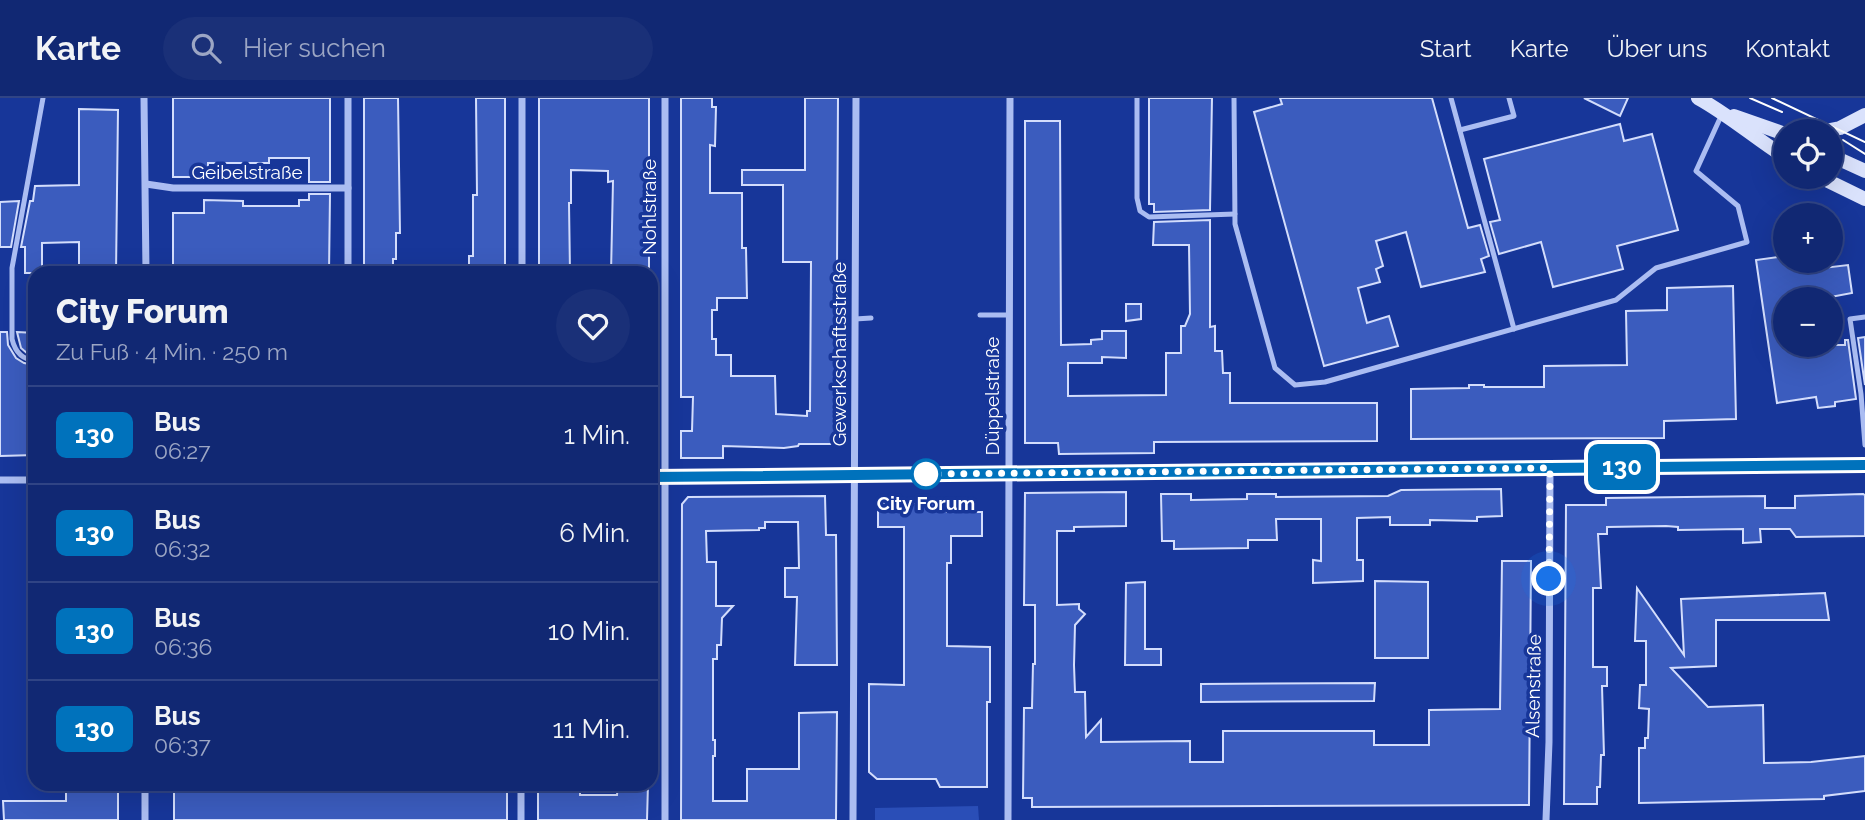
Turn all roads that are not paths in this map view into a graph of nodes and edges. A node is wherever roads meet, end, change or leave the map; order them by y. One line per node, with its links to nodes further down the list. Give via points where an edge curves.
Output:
1 (43, 98): 35 (lane, via 12,268 12,339 15,348)
2 (144, 98): 21 (street)
3 (348, 98): 22 (street)
4 (522, 98): 28 (street)
5 (665, 98): 43 (street, Nohlstraße)
6 (856, 98): 33 (street, Gewerkschaftsstraße)
7 (1010, 98): 29 (street, Düppelstraße)
8 (1137, 98): 25 (lane, via 1140,211 1149,218)
9 (1234, 98): 25 (lane)
10 (1451, 98): 16 (lane)
11 (1509, 98): 16 (lane, via 1514,116)
12 (1698, 98): 13 (main road)
13 (1723, 112): 17 (main road); 18 (main road); 34 (lane, via 1696,171 1738,206 1747,242 1656,268 1616,300)
14 (1865, 115): 15 (main road)
15 (1843, 126)
16 (1460, 130): 34 (lane)
17 (1773, 130)
18 (1773, 150)
19 (1843, 161): 20 (main road)
20 (1865, 171)
21 (146, 184): 22 (street, Geibelstraße); 26 (street)
22 (348, 188): 27 (street)
23 (1843, 188): 24 (main road)
24 (1865, 199)
25 (1235, 214): 34 (lane, via 1275,368 1295,385 1325,382)
26 (146, 266)
27 (348, 266)
28 (522, 266)
29 (1008, 314): 30 (lane); 40 (street, Düppelstraße)
30 (980, 315)
31 (1865, 317): 36 (lane, via 1850,319)
32 (871, 318): 33 (lane)
33 (855, 319): 41 (street, Gewerkschaftsstraße)
34 (1514, 329)
35 (28, 358)
36 (1863, 394): 37 (lane)
37 (1865, 445)
38 (1865, 465): 39 (street)
39 (1550, 468): 40 (street); 53 (street, Alsenstraße)
40 (1008, 473): 41 (street); 52 (street, Düppelstraße)
41 (853, 475): 43 (street); 51 (street, Gewerkschaftsstraße)
42 (658, 477): 43 (street)
43 (664, 477): 50 (street, Nohlstraße)
44 (0, 480): 45 (street)
45 (28, 480)
46 (145, 791): 48 (street)
47 (521, 791): 49 (street)
48 (145, 820)
49 (521, 820)
50 (665, 820)
51 (853, 820)
52 (1008, 820)
53 (1546, 820)

